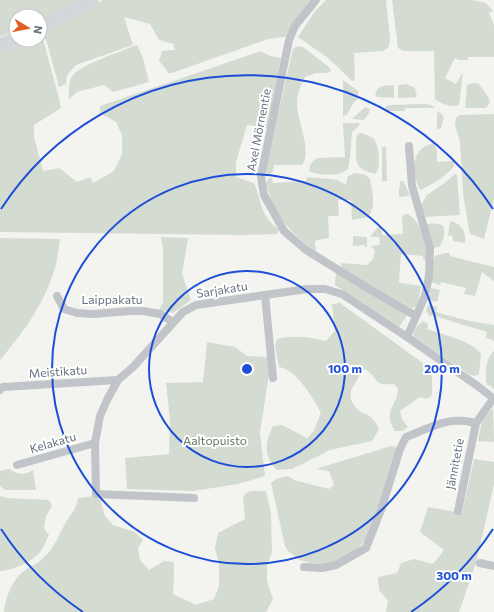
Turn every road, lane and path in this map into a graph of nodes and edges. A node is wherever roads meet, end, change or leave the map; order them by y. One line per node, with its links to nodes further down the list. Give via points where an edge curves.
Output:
1 (92, 0): 3 (highway)
2 (316, 0): 7 (street, Axel Mörnentie, via 295,26 289,40 261,176 264,195 284,231 306,250)
3 (48, 22)
4 (409, 146): 7 (street, via 412,186 430,248 425,296)
5 (265, 295): 8 (street, Sarjakatu, via 196,305 183,312); 9 (street, Sarjakatu, via 325,289 342,294); 10 (street)
6 (57, 296): 8 (street, Laippakatu, via 64,309 77,313 141,311 160,314)
7 (416, 316): 9 (street)
8 (173, 322): 11 (street, Sarjakatu)
9 (407, 336): 13 (street, Sarjakatu)
10 (273, 378)
11 (118, 380): 12 (street, Meistikatu, via 3,387); 15 (street, Sarjakatu, via 100,416)
12 (0, 390)
13 (494, 399): 14 (street)
14 (476, 422): 18 (street, Jännitetie); 21 (street, via 453,420 406,437 366,548 336,565 322,568)
15 (95, 443): 16 (street, Kelakatu); 17 (street, Sarjakatu, via 96,494)
16 (17, 465)
17 (194, 498)
18 (458, 511)
19 (480, 563): 20 (street)
20 (494, 566)
21 (304, 567)

